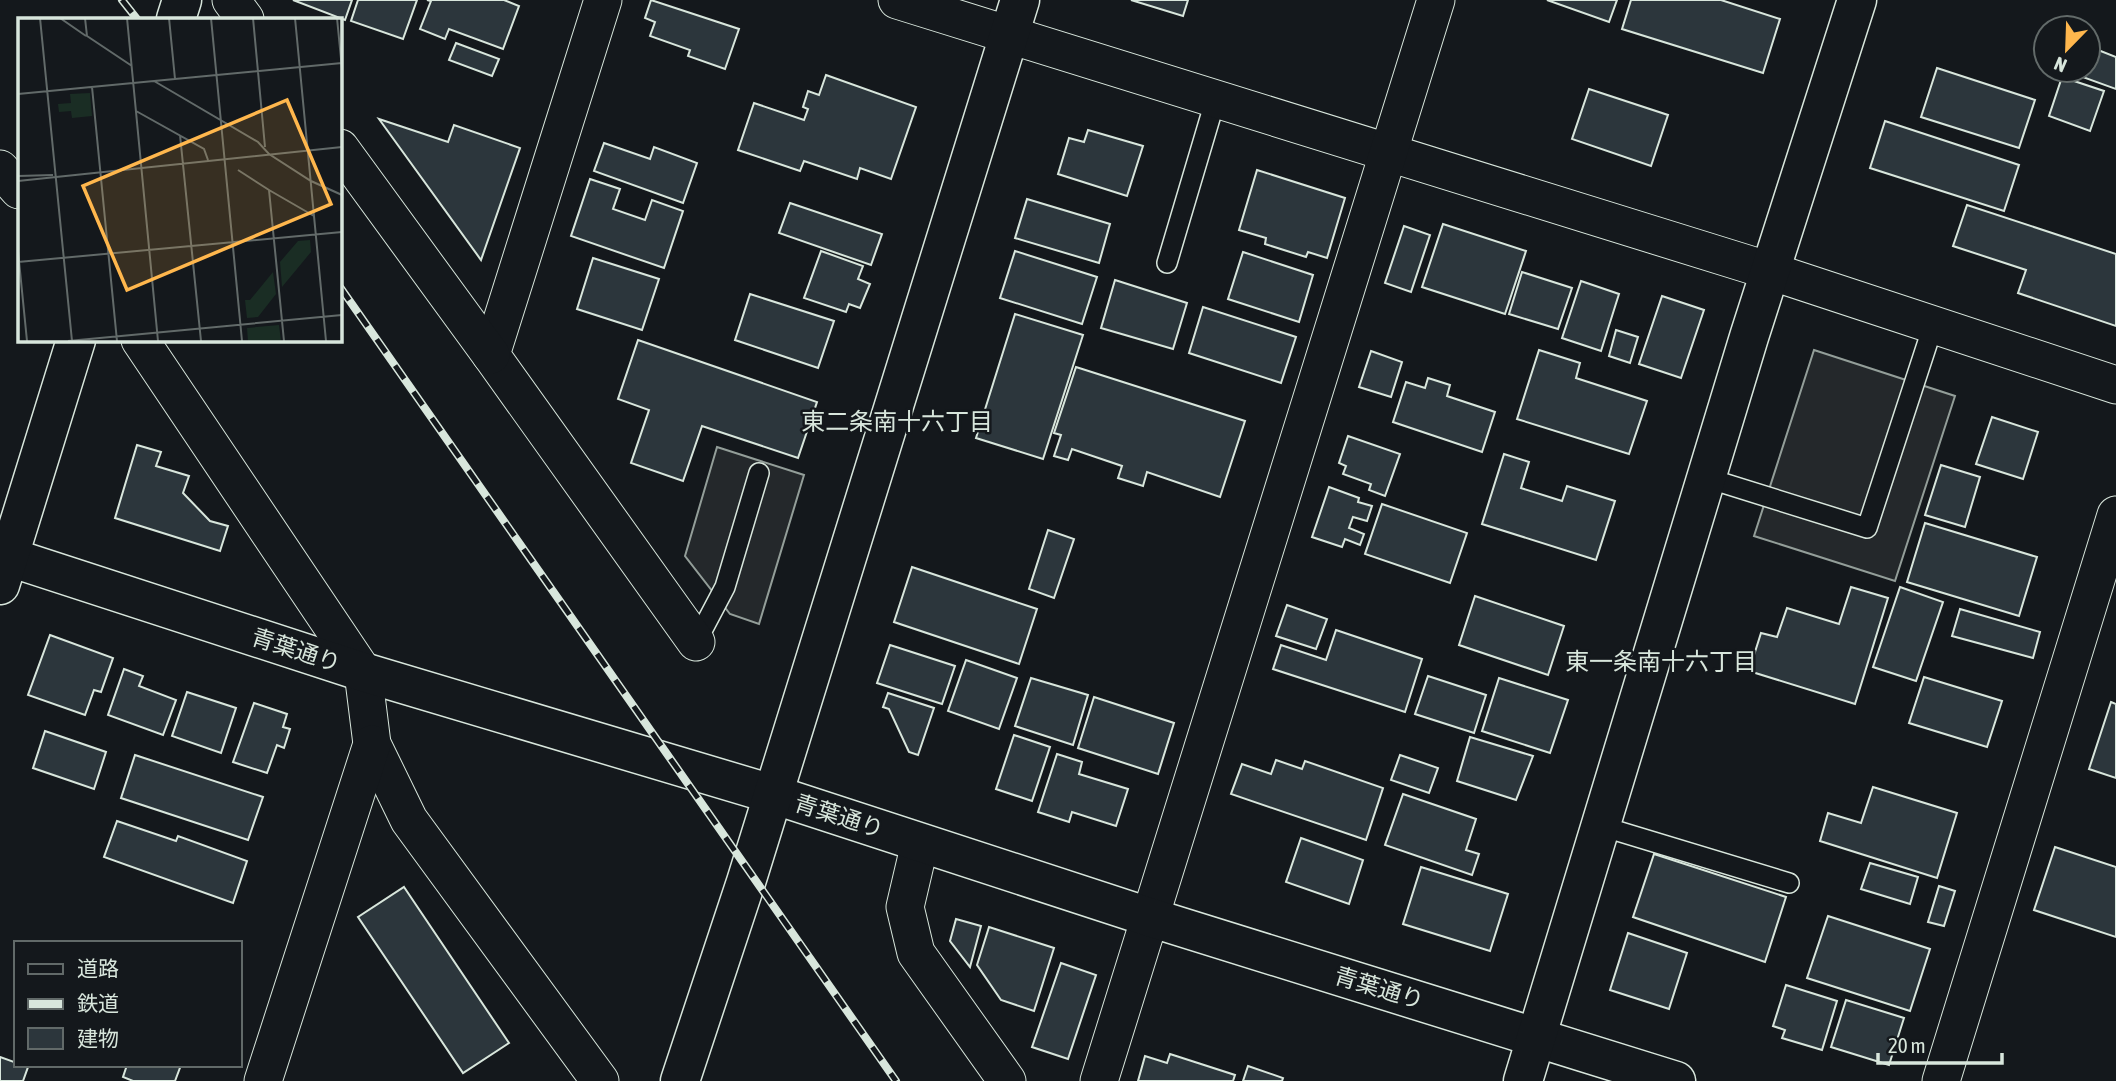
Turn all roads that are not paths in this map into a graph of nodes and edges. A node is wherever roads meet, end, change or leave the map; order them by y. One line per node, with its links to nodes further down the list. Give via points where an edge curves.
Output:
1 (182, 0): 8 (street)
2 (231, 0): 9 (street)
3 (603, 0): 20 (street)
4 (897, 0): 7 (street)
5 (1436, 0): 12 (street)
6 (1857, 0): 16 (street)
7 (1015, 17): 10 (street); 29 (street)
8 (176, 18)
9 (245, 18)
10 (1216, 98): 12 (street); 15 (lane)
11 (341, 149): 20 (street)
12 (1389, 152): 16 (street); 33 (street)
13 (0, 169): 14 (street)
14 (18, 189)
15 (1167, 263)
16 (1770, 271): 17 (street); 23 (street)
17 (1933, 326): 21 (street); 23 (lane, via 1867,528)
18 (76, 341): 25 (street)
19 (141, 341): 27 (street)
20 (491, 355): 26 (street)
21 (2116, 385)
22 (759, 473): 26 (lane, via 725,587)
23 (1707, 478): 30 (street)
24 (2116, 515): 42 (street)
25 (3, 565): 27 (street, 青葉通り)
26 (696, 642)
27 (363, 672): 28 (street); 29 (street, 青葉通り)
28 (372, 744): 35 (street); 36 (street, via 409,820)
29 (772, 794): 31 (street, 青葉通り); 37 (street)
30 (1601, 826): 32 (lane); 34 (street)
31 (920, 843): 33 (street, 青葉通り); 38 (street, via 905,907 916,953)
32 (1789, 883)
33 (1149, 917): 34 (street, 青葉通り); 39 (street)
34 (1537, 1037): 40 (street); 41 (street, 青葉通り)
35 (263, 1081)
36 (600, 1081)
37 (680, 1081)
38 (1007, 1081)
39 (1099, 1081)
40 (1523, 1081)
41 (1676, 1081)
42 (1941, 1081)

